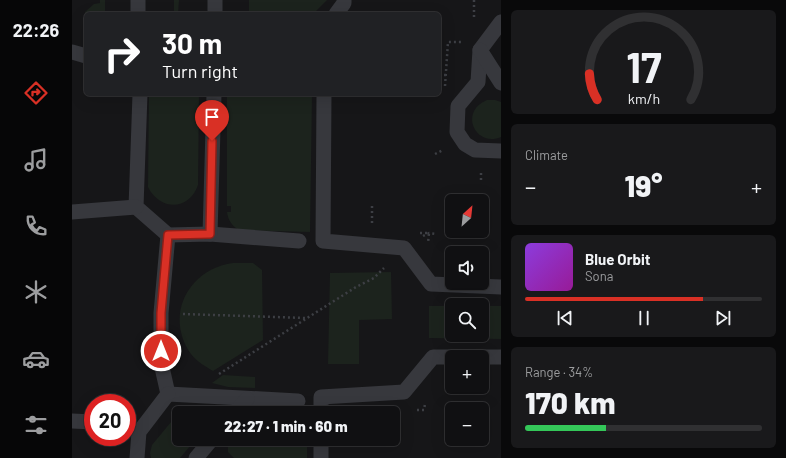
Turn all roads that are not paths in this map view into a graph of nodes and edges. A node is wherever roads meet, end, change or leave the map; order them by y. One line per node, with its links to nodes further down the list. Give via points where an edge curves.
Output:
1 (138, 0): 4 (lane)
2 (215, 0): 5 (lane)
3 (344, 0): 6 (lane)
4 (138, 12)
5 (215, 12)
6 (337, 12)
7 (501, 22): 8 (lane)
8 (480, 50): 11 (lane); 15 (lane, via 478,82 458,106 457,132 465,144 475,150)
9 (72, 52): 10 (lane)
10 (84, 55)
11 (501, 83)
12 (140, 96): 16 (lane)
13 (214, 96): 18 (lane)
14 (324, 96): 20 (lane)
15 (501, 151)
16 (136, 207): 17 (lane); 19 (lane)
17 (72, 212)
18 (210, 234): 19 (lane); 20 (lane)
19 (168, 235): 25 (lane, via 161,313 161,363)
20 (311, 241): 21 (lane, via 404,248 431,284)
21 (501, 287)
22 (445, 357): 26 (lane, via 433,357 404,392)
23 (489, 357): 24 (lane)
24 (501, 357)
25 (168, 394): 27 (lane); 32 (lane)
26 (309, 398): 27 (lane); 29 (lane)
27 (246, 399): 28 (lane)
28 (240, 406)
29 (315, 406)
30 (72, 421): 31 (lane)
31 (84, 422)
32 (136, 426)
33 (135, 446): 36 (lane)
34 (206, 446): 37 (lane)
35 (321, 446): 38 (lane)
36 (137, 458)
37 (196, 458)
38 (321, 458)

